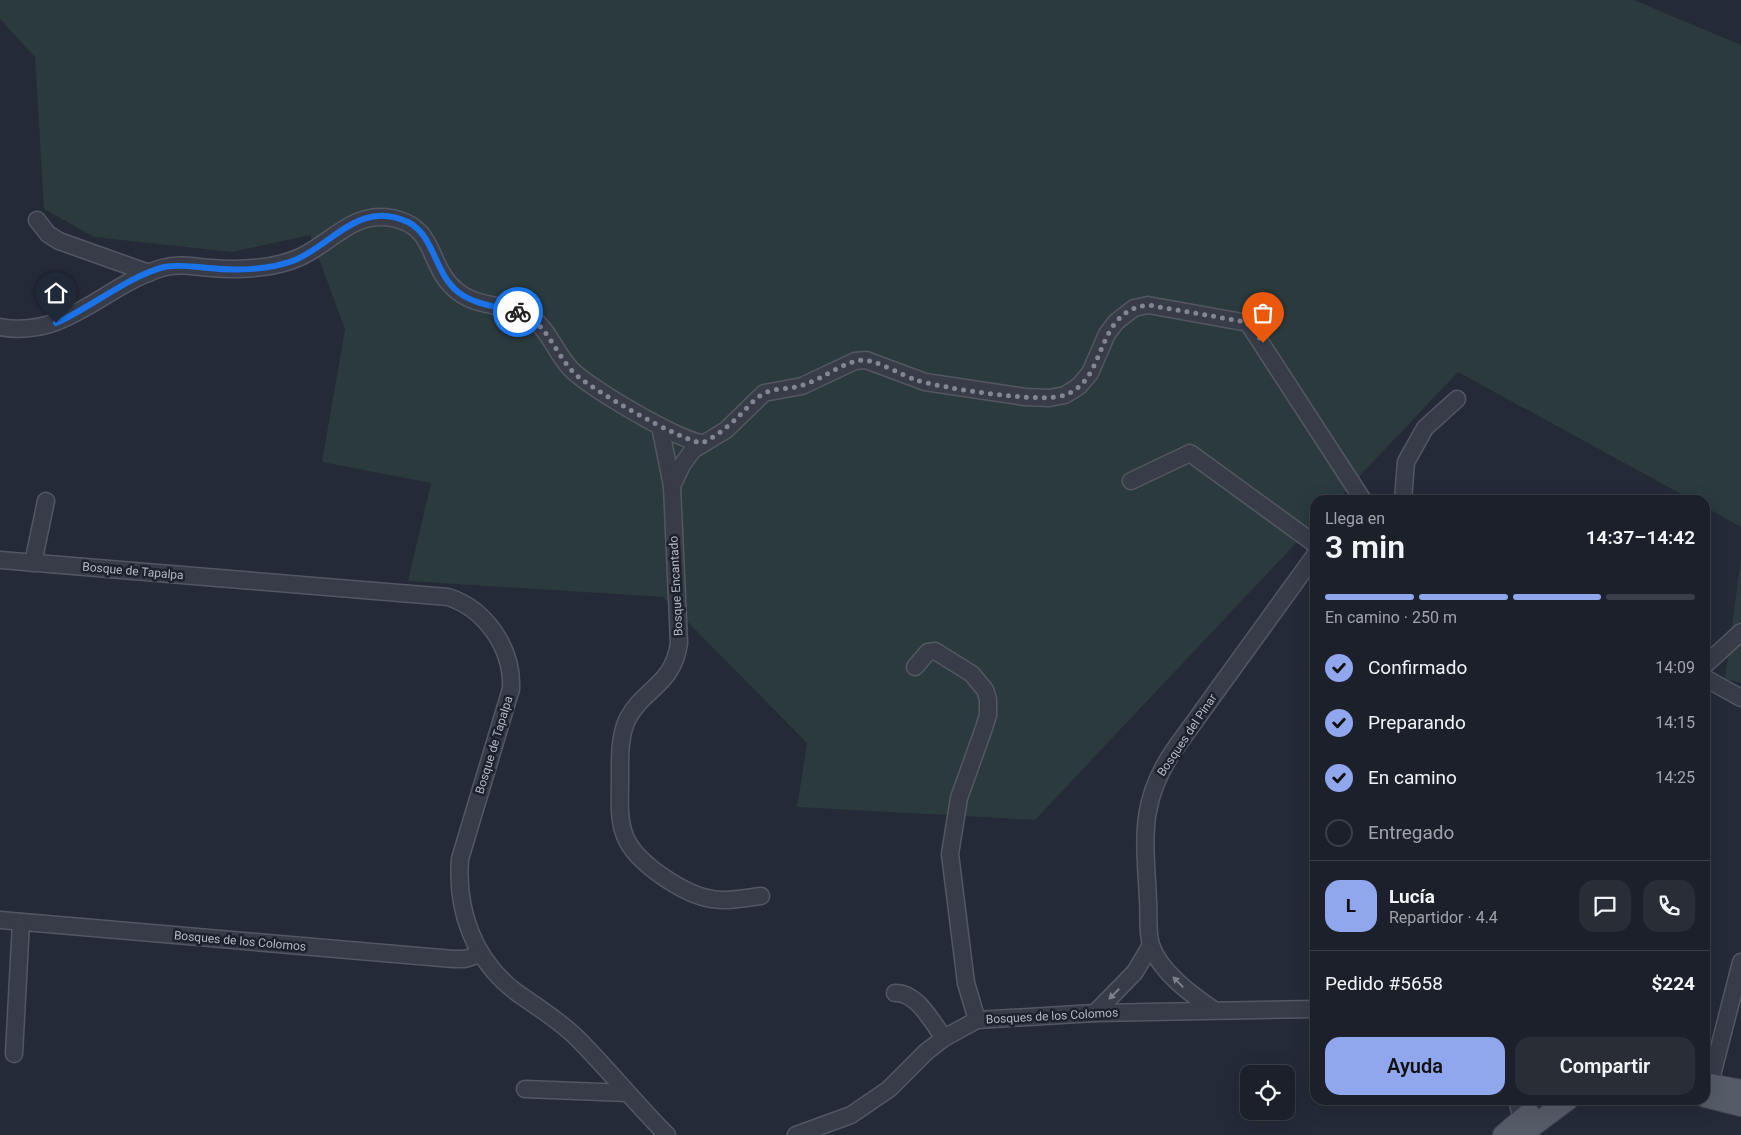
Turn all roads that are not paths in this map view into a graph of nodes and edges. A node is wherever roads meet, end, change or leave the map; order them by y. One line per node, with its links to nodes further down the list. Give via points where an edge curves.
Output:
1 (37, 220): 2 (street, via 48,234 59,241)
2 (149, 273): 3 (street, via 56,323 26,329); 5 (street, via 184,265 233,269 278,265 312,251 347,225 362,219 379,217 407,222 426,238 440,271 457,291 478,302 531,317 581,378)
3 (0, 327)
4 (1457, 399): 10 (street, via 1425,428 1406,462)
5 (660, 426): 6 (street); 8 (street, Bosque Encantado)
6 (702, 443): 8 (street, via 687,458); 9 (street, via 726,430 764,393 802,386 862,360 925,382 1024,398 1065,395 1090,373 1107,334 1116,322 1134,308 1148,305 1248,324)
7 (1132, 481): 12 (street, via 1190,453)
8 (672, 486): 21 (street, Bosque Encantado, via 678,654 669,673 627,720 620,751 622,824 628,842 649,866 696,895 720,900)
9 (1358, 495)
10 (1403, 495)
11 (46, 501): 15 (street)
12 (1310, 540)
13 (0, 560): 15 (street, Bosque de Tapalpa)
14 (1310, 562): 24 (street, Bosques del Pinar, via 1174,750 1156,780 1144,827)
15 (33, 563): 25 (street, Bosque de Tapalpa, via 448,597 477,611 502,647 512,675 511,689 460,859 462,903)
16 (1741, 632): 17 (street)
17 (1710, 660)
18 (915, 667): 31 (street, via 928,652 935,650 972,674 986,690 988,699 988,715 959,798 950,854 966,984)
19 (1710, 681): 20 (street)
20 (1741, 698)
21 (761, 896)
22 (0, 920): 23 (street, Bosques de los Colomos)
23 (21, 922): 25 (street, Bosques de los Colomos, via 453,959); 33 (street)
24 (1151, 945): 29 (street, one-way to 24, via 1175,981); 30 (street, one-way to 30, via 1135,972)
25 (480, 954): 39 (street, Bosque de Tapalpa, via 514,991 576,1036)
26 (1741, 962): 34 (street)
27 (895, 993): 32 (street, via 911,997)
28 (1310, 1009): 29 (street, Bosques de los Colomos)
29 (1214, 1010): 30 (street, Bosques de los Colomos)
30 (1095, 1013): 31 (street, Bosques de los Colomos)
31 (977, 1020): 32 (street, Bosques de los Colomos)
32 (944, 1038): 46 (street, Bosques de los Colomos, via 872,1101 845,1118)
33 (14, 1054)
34 (1710, 1079)
35 (525, 1088): 39 (street)
36 (1710, 1090): 37 (main road)
37 (1741, 1090)
38 (1710, 1091): 43 (main road)
39 (627, 1093): 45 (street, Bosque de Tapalpa)
40 (1518, 1105): 44 (street)
41 (1543, 1105): 44 (main road)
42 (1560, 1105): 44 (main road)
43 (1741, 1106)
44 (1524, 1128): 47 (main road)
45 (667, 1135)
46 (796, 1135)
47 (1503, 1135)

